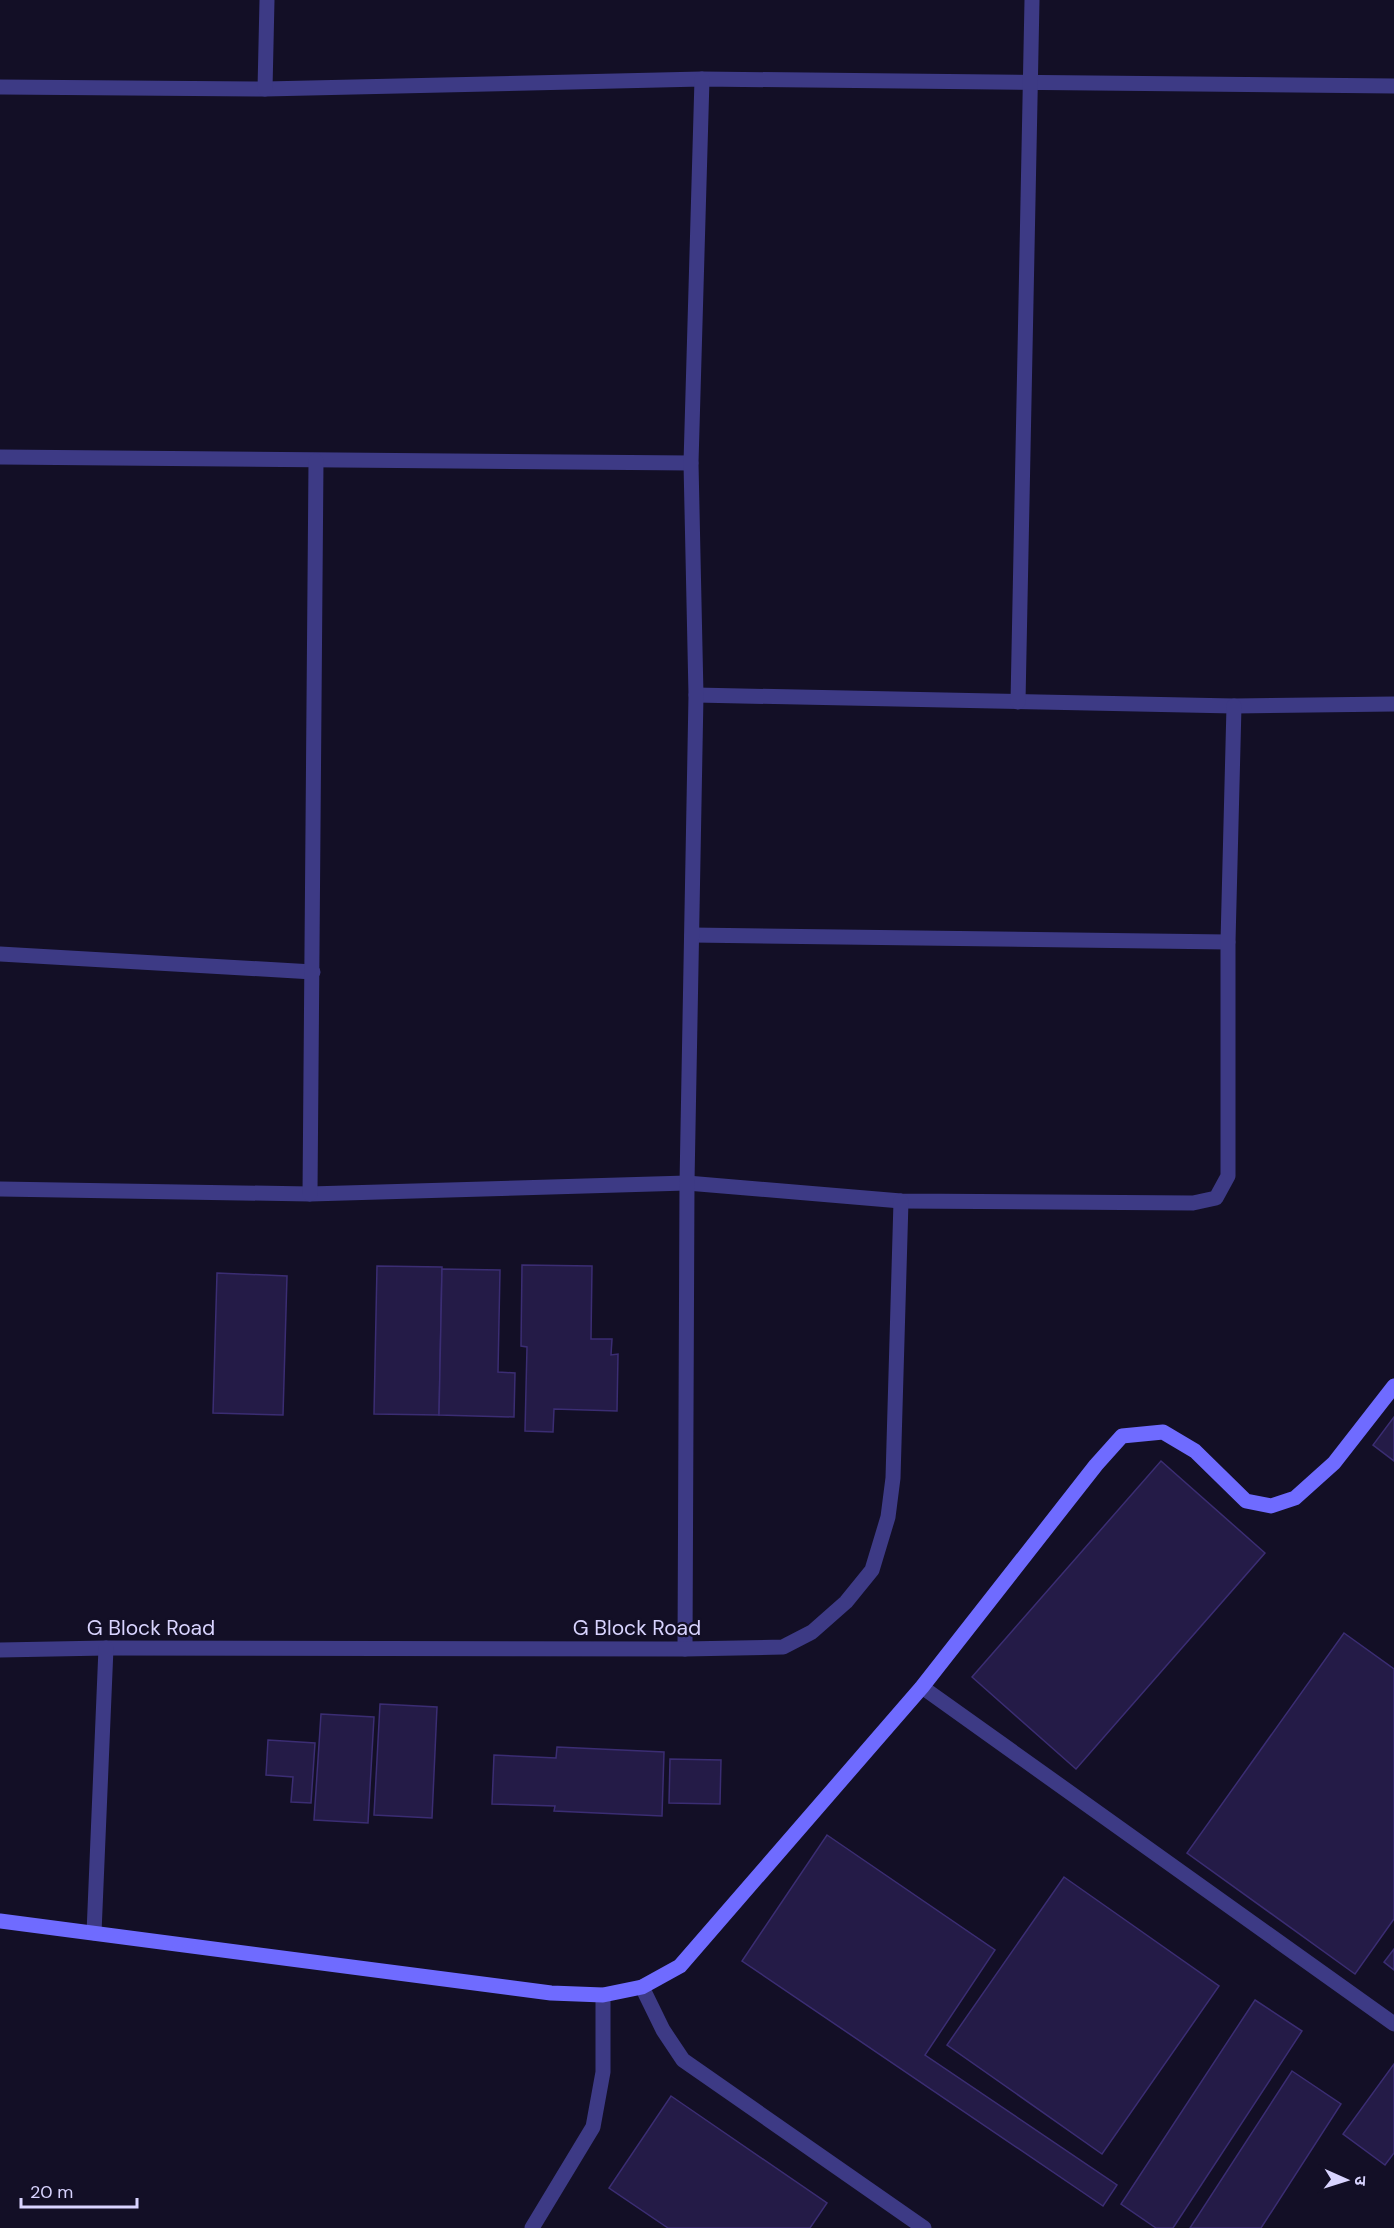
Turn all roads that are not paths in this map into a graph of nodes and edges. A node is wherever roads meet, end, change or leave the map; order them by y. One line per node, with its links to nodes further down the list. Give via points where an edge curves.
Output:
1 (267, 0): 7 (street)
2 (1032, 0): 4 (street)
3 (702, 79): 4 (street); 7 (street); 10 (street)
4 (1031, 83): 5 (street); 12 (street)
5 (1394, 86)
6 (0, 87): 7 (street)
7 (265, 89)
8 (0, 457): 9 (street)
9 (316, 461): 10 (street); 18 (street)
10 (691, 463): 11 (street)
11 (696, 695): 12 (street); 15 (street)
12 (1018, 702): 14 (street)
13 (1394, 704): 14 (street)
14 (1234, 706): 16 (street)
15 (692, 935): 16 (street); 19 (street)
16 (1228, 942): 22 (street, via 1228,1176 1216,1198 1194,1203)
17 (0, 954): 18 (street)
18 (313, 972): 21 (street)
19 (687, 1183): 21 (street); 22 (street); 25 (street)
20 (0, 1189): 21 (street)
21 (310, 1194)
22 (901, 1201): 25 (street, G Block Road, via 893,1478 888,1517 872,1570 846,1602 812,1632 783,1647)
23 (1394, 1386): 27 (street, via 1334,1463 1295,1498 1271,1506 1246,1501 1195,1451 1163,1432 1122,1436)
24 (106, 1648): 25 (street, G Block Road); 26 (street, G Block Road); 29 (street)
25 (685, 1649)
26 (0, 1650)
27 (922, 1687): 30 (street, via 680,1966); 32 (street)
28 (0, 1921): 29 (street)
29 (94, 1933): 31 (street, via 551,1993)
30 (642, 1987): 31 (street); 34 (street, via 683,2060)
31 (603, 1995): 33 (street, via 603,2072 592,2127)
32 (1394, 2024)
33 (532, 2228)
34 (924, 2228)

